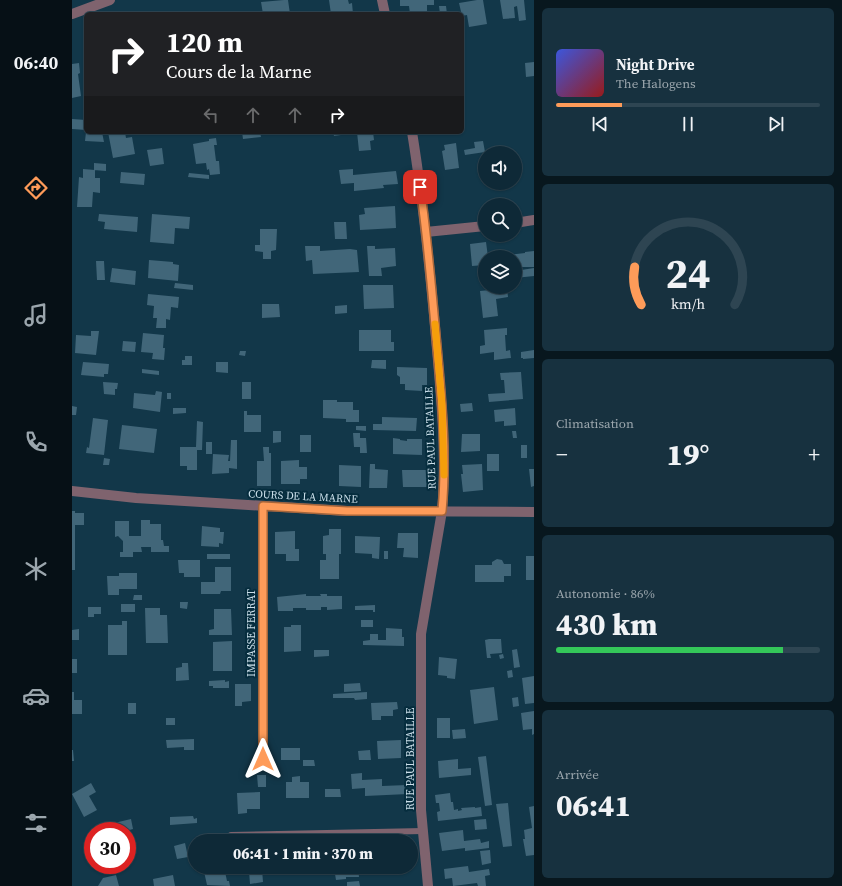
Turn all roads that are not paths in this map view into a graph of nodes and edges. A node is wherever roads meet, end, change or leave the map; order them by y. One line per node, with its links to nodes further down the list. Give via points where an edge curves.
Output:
1 (110, 0): 4 (street)
2 (382, 0): 3 (street)
3 (385, 12)
4 (72, 14)
5 (412, 134): 9 (street, RUE PAUL BATAILLE)
6 (534, 220): 7 (street)
7 (522, 221)
8 (478, 227): 9 (street)
9 (426, 232): 12 (street, RUE PAUL BATAILLE, via 442,405)
10 (72, 491): 11 (street, COURS DE LA MARNE)
11 (263, 506): 12 (street, COURS DE LA MARNE, via 347,511); 14 (street, IMPASSE FERRAT)
12 (442, 511): 13 (street, COURS DE LA MARNE); 15 (street, RUE PAUL BATAILLE, via 421,634)
13 (534, 512)
14 (263, 759)
15 (423, 831): 16 (lane); 17 (street, RUE PAUL BATAILLE)
16 (279, 834)
17 (428, 886)

